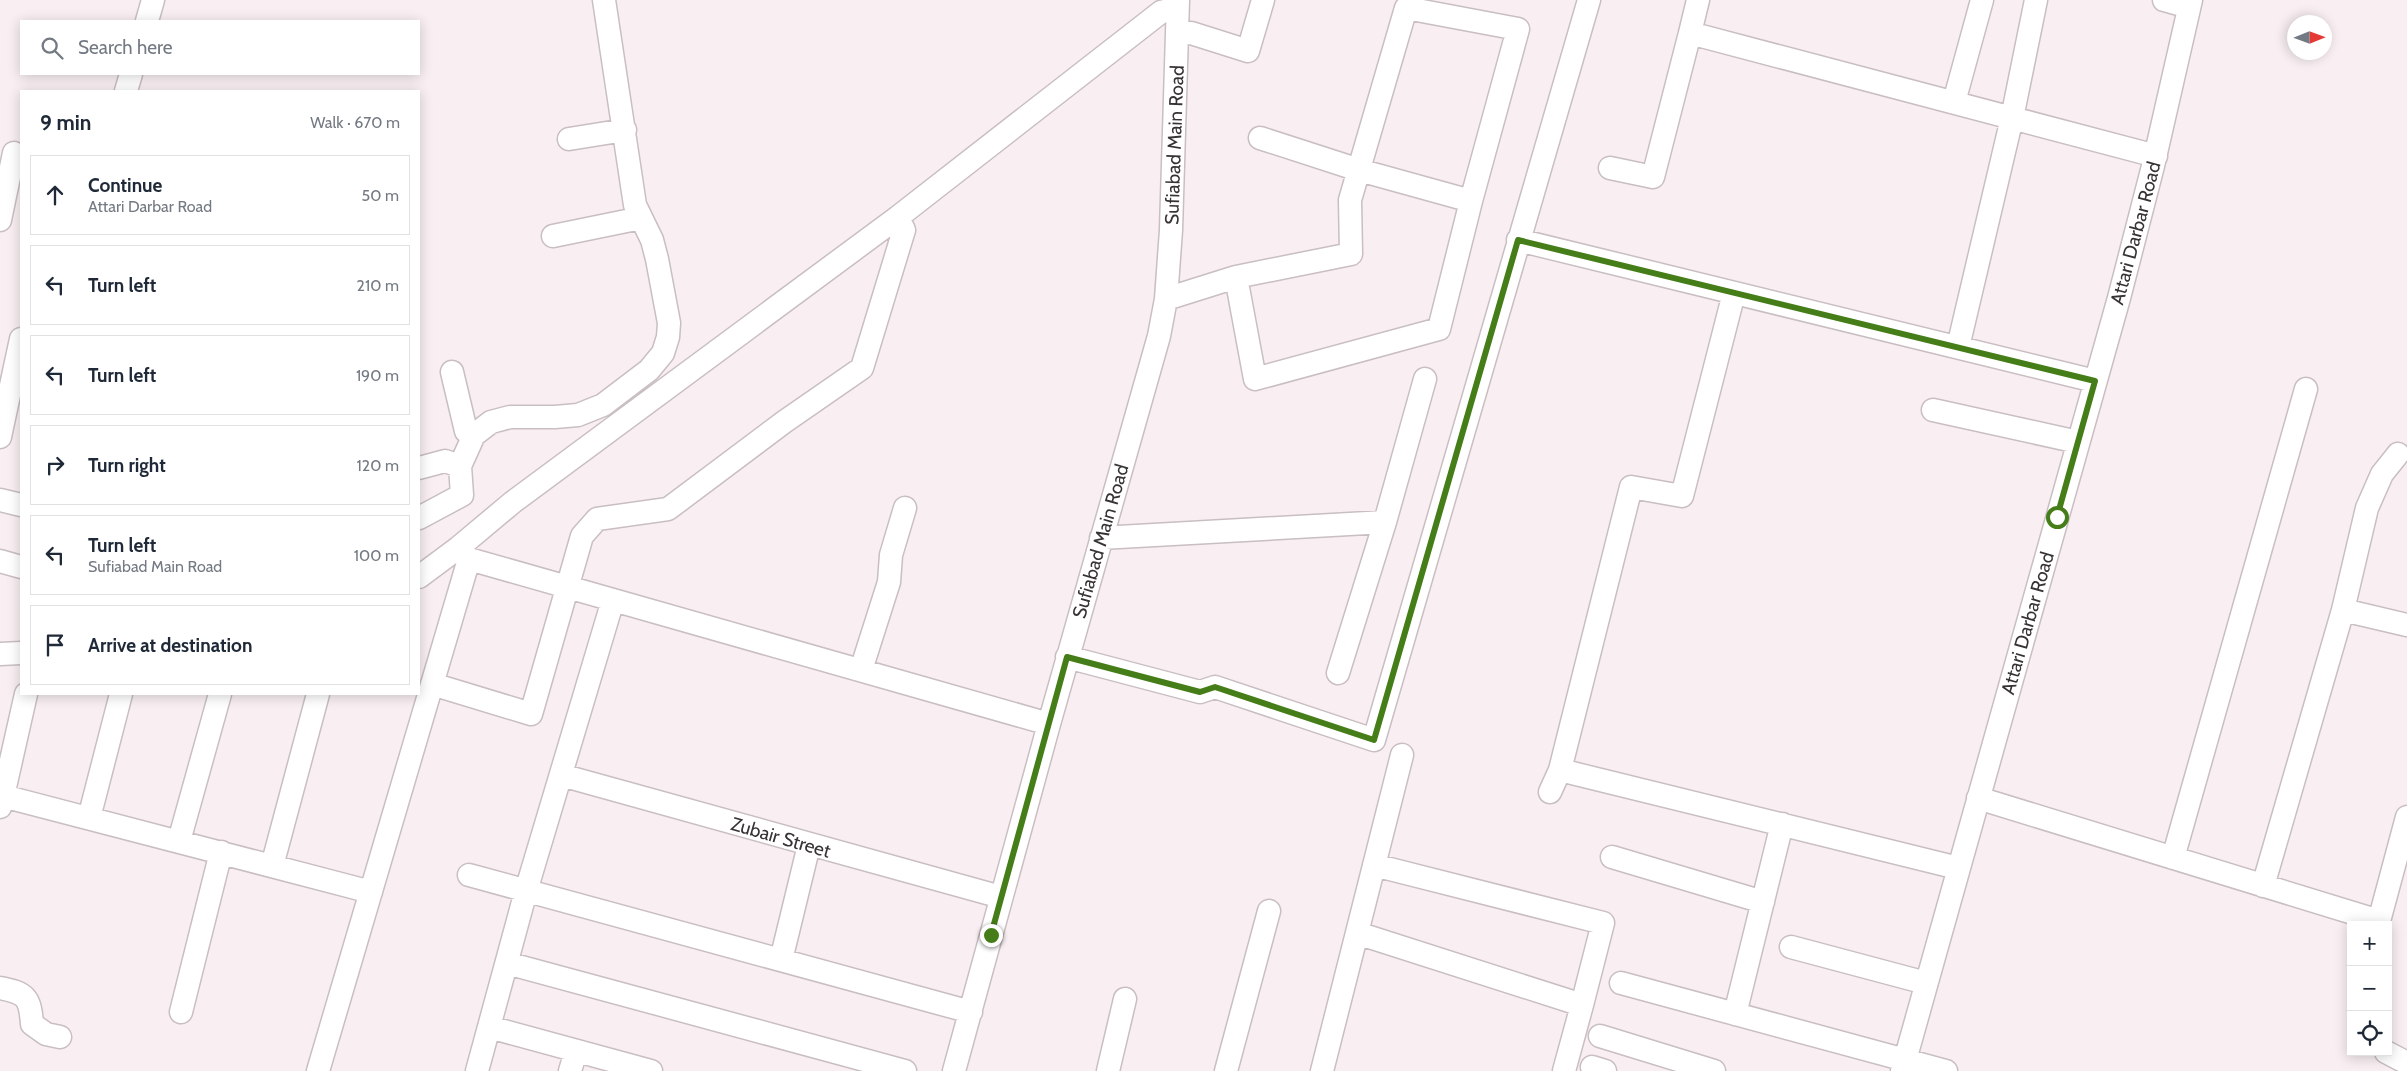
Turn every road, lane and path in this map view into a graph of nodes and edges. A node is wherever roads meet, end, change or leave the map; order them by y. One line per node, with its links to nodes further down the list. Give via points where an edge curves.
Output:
1 (153, 0): 11 (street)
2 (604, 0): 18 (street)
3 (1263, 0): 13 (street, via 1248,51 1190,34)
4 (1589, 0): 30 (street)
5 (1698, 0): 12 (street)
6 (1982, 0): 16 (street)
7 (2036, 0): 17 (street)
8 (2164, 0): 10 (street)
9 (1178, 4): 13 (street, Sufiabad Main Road); 26 (street, via 1161,12)
10 (2190, 4): 22 (street, Attari Darbar Road)
11 (147, 20)
12 (1690, 33): 16 (street); 23 (street, via 1653,177)
13 (1178, 34): 33 (street, Sufiabad Main Road)
14 (132, 75): 15 (street)
15 (126, 90)
16 (1954, 102): 17 (street)
17 (2012, 118): 22 (street); 34 (street)
18 (625, 130): 20 (street); 27 (street, via 635,205)
19 (1260, 138): 24 (street)
20 (569, 139)
21 (12, 152): 28 (street)
22 (2156, 156): 39 (street, Attari Darbar Road)
23 (1610, 168)
24 (1359, 170): 25 (street); 25 (street, via 1406,8 1518,29); 31 (street, via 1350,200 1351,254)
25 (1471, 201): 31 (street, via 1439,329 1255,379)
26 (898, 217): 54 (street, via 513,502); 58 (street, via 904,230 862,368 668,509 597,519 582,536)
27 (641, 218): 29 (street); 43 (street, via 658,259 669,323 663,353 649,370 603,405 578,415 490,422)
28 (0, 220)
29 (553, 236)
30 (1518, 240): 32 (street); 64 (street, via 1374,740 1215,687 1200,692)
31 (1236, 277): 33 (street)
32 (1734, 293): 34 (street); 74 (street, via 1682,496 1631,487)
33 (1166, 299): 53 (street, Sufiabad Main Road, via 1159,336)
34 (1958, 347): 39 (street)
35 (20, 352): 36 (street)
36 (19, 364): 42 (street)
37 (452, 372): 43 (street, via 466,431)
38 (1426, 379): 52 (street)
39 (2095, 381): 44 (street, Attari Darbar Road)
40 (2306, 389): 86 (street)
41 (1933, 410): 44 (street)
42 (8, 434)
43 (474, 435): 46 (street)
44 (2078, 442): 77 (street, Attari Darbar Road)
45 (2398, 454): 60 (street, via 2382,474 2367,508)
46 (460, 466): 47 (street, via 445,461); 51 (street, via 462,495)
47 (420, 468)
48 (0, 500): 49 (street)
49 (20, 505)
50 (905, 508): 65 (street, via 891,555 889,582)
51 (420, 517)
52 (1385, 522): 53 (street); 66 (street)
53 (1101, 538): 64 (street, Sufiabad Main Road)
54 (463, 554): 57 (street); 58 (street); 67 (street)
55 (0, 562): 56 (street)
56 (20, 566)
57 (420, 576)
58 (568, 587): 59 (street); 67 (street, via 531,714)
59 (613, 600): 65 (street); 75 (street)
60 (2343, 610): 61 (street); 91 (street)
61 (2407, 625)
62 (20, 653): 63 (street)
63 (0, 654)
64 (1067, 657): 72 (street, Sufiabad Main Road)
65 (861, 670): 72 (street)
66 (1338, 673)
67 (432, 684): 93 (street)
68 (26, 695): 78 (street)
69 (121, 695): 80 (street)
70 (220, 695): 82 (street)
71 (318, 695): 88 (street)
72 (1048, 724): 94 (street, Sufiabad Main Road)
73 (1402, 755): 87 (street)
74 (1560, 770): 76 (street); 81 (street)
75 (561, 775): 83 (street, Zubair Street); 92 (street)
76 (1550, 792)
77 (1978, 798): 86 (street); 89 (street, Attari Darbar Road)
78 (2, 802): 80 (street)
79 (2407, 817): 98 (street)
80 (89, 818): 82 (street)
81 (1782, 824): 89 (street); 95 (street)
82 (179, 841): 84 (street)
83 (809, 845): 94 (street, Zubair Street); 101 (street)
84 (221, 852): 88 (street); 108 (street)
85 (1612, 857): 95 (street)
86 (2173, 858): 91 (street)
87 (1374, 865): 99 (street); 107 (street, via 1603,923)
88 (272, 866): 93 (street)
89 (1958, 868): 104 (street, Attari Darbar Road)
90 (469, 875): 92 (street)
91 (2263, 886): 97 (street)
92 (526, 891): 101 (street); 102 (street)
93 (371, 892): 118 (street)
94 (1001, 897): 109 (street, Sufiabad Main Road)
95 (1763, 902): 110 (street)
96 (1269, 911): 124 (street)
97 (2372, 921)
98 (2379, 921)
99 (1357, 933): 107 (street); 125 (street)
100 (1791, 947): 104 (street)
101 (781, 960): 109 (street)
102 (507, 963): 111 (street); 121 (street)
103 (1621, 983): 110 (street)
104 (1926, 983): 117 (street, Attari Darbar Road)
105 (0, 988): 113 (street, via 17,991 24,996 29,1002 32,1024 46,1034)
106 (1125, 999): 123 (street)
107 (1582, 1006): 126 (street)
108 (181, 1012)
109 (971, 1012): 122 (street, Sufiabad Main Road)
110 (1735, 1014): 117 (street)
111 (489, 1028): 115 (street); 119 (street)
112 (1600, 1036): 127 (street)
113 (60, 1037)
114 (2392, 1055): 116 (street)
115 (573, 1061): 120 (street)
116 (2407, 1063)
117 (1903, 1066): 128 (street)
118 (318, 1071)
119 (477, 1071)
120 (651, 1071)
121 (905, 1071)
122 (954, 1071)
123 (1108, 1071)
124 (1226, 1071)
125 (1322, 1071)
126 (1564, 1071)
127 (1714, 1071)
128 (1946, 1071)

